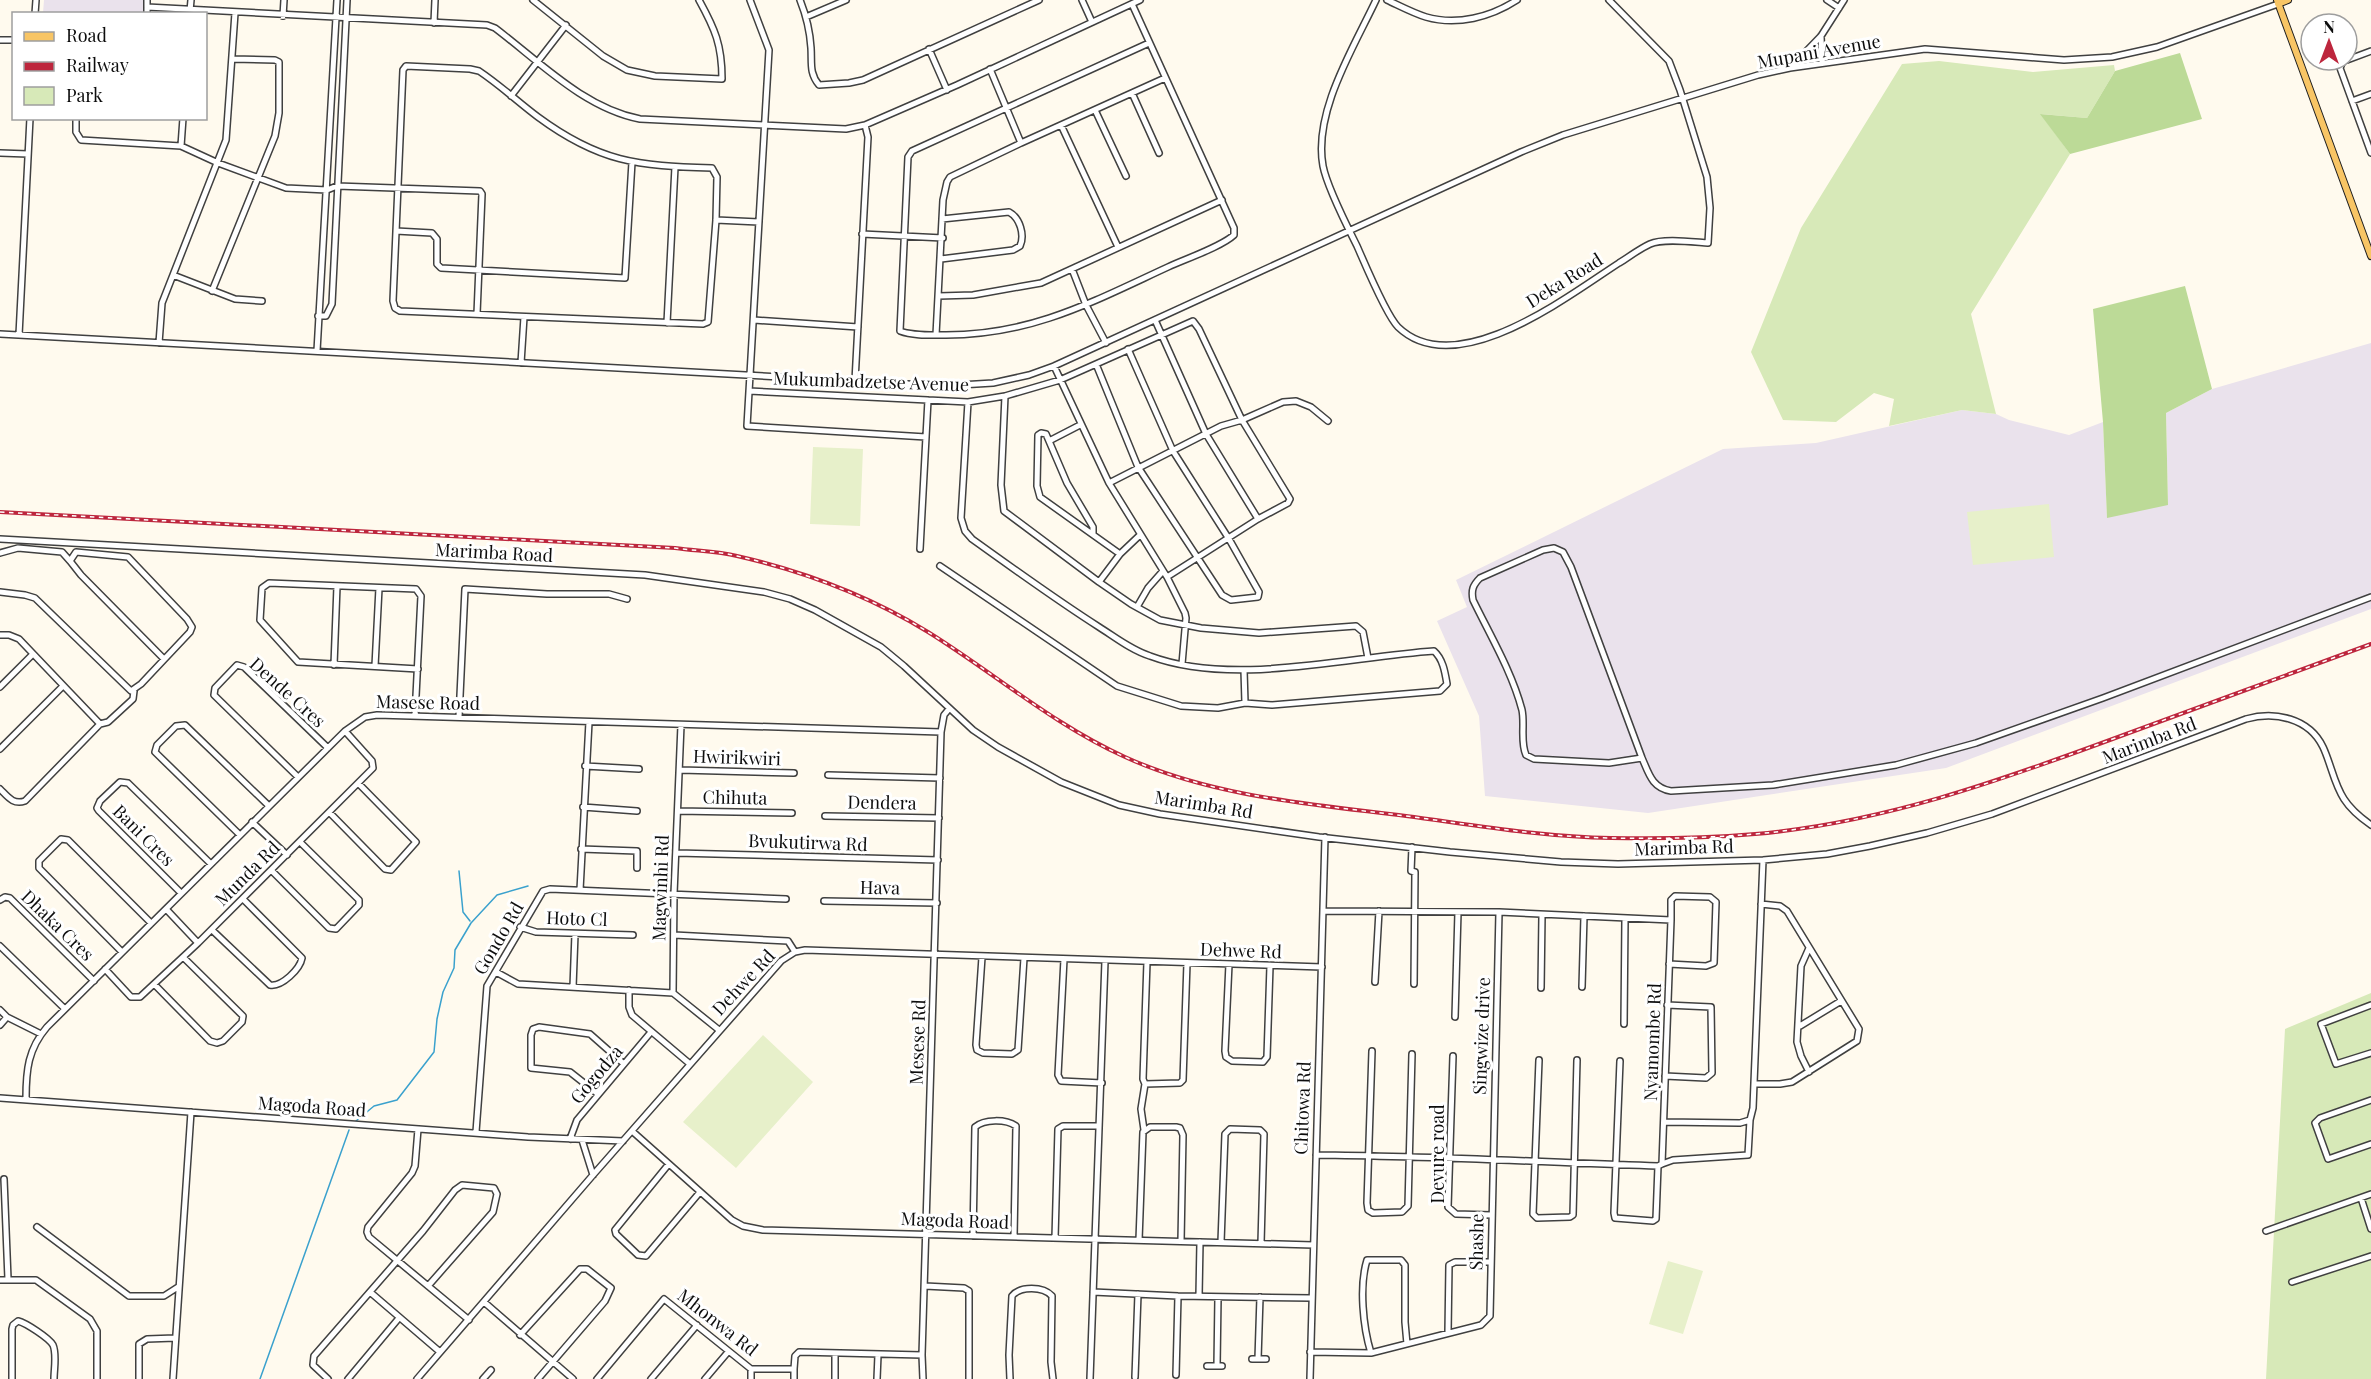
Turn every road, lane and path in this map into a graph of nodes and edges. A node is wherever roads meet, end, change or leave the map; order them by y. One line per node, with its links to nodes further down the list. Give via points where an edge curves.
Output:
1 (147, 0): 25 (street)
2 (190, 0): 26 (street)
3 (284, 0): 28 (street)
4 (337, 0): 30 (street)
5 (347, 0): 31 (street)
6 (435, 0): 32 (street)
7 (532, 0): 34 (street)
8 (699, 0): 34 (street, via 718,38 722,79 655,76 627,70)
9 (750, 0): 58 (street, via 769,50)
10 (800, 0): 29 (street)
11 (846, 0): 29 (street)
12 (1039, 0): 37 (street)
13 (1083, 0): 33 (street)
14 (1140, 0): 23 (street)
15 (1376, 0): 79 (street, via 1325,118 1323,168)
16 (1387, 0): 17 (street, via 1427,17 1446,20 1489,15)
17 (1516, 0)
18 (1609, 0): 49 (street, via 1665,56)
19 (1827, 0): 24 (street)
20 (1844, 0): 24 (street)
21 (2288, 0): 22 (main road)
22 (2277, 2): 40 (street, Mupani Avenue, via 2157,47 2112,57 2064,60 1924,49); 85 (main road)
23 (1132, 4): 33 (street); 36 (street)
24 (1839, 8): 35 (street)
25 (147, 10): 26 (street)
26 (190, 10): 27 (street)
27 (235, 13): 28 (street); 38 (street)
28 (283, 16): 30 (street)
29 (806, 17): 37 (street, via 812,77 819,85 863,80)
30 (336, 18): 31 (street); 74 (street)
31 (346, 18): 32 (street); 72 (street)
32 (434, 22): 39 (street, via 492,26)
33 (1092, 22): 42 (street)
34 (566, 25): 39 (street)
35 (1821, 36): 40 (street); 41 (street)
36 (1149, 43): 44 (street); 51 (street)
37 (929, 50): 45 (street)
38 (232, 59): 68 (street, via 225,140); 71 (street, via 275,60 281,66 275,136)
39 (539, 62): 48 (street); 58 (street, via 591,101 626,116)
40 (1822, 63): 41 (street, Mupani Avenue)
41 (1790, 68): 49 (street, Mupani Avenue)
42 (990, 69): 45 (street); 51 (street)
43 (2341, 72): 50 (street)
44 (1165, 78): 46 (street); 75 (street)
45 (947, 90): 56 (street)
46 (1132, 93): 52 (street); 64 (street)
47 (2371, 93): 50 (street)
48 (511, 96): 67 (street, via 571,140); 73 (street, via 476,70 404,67)
49 (1683, 98): 79 (street, Mupani Avenue, via 1563,135); 79 (street, Deka Road, via 1707,177 1708,243 1652,243 1555,305 1497,334 1438,345 1405,332 1395,323)
50 (2352, 101): 60 (street)
51 (1007, 108): 61 (street); 82 (street, via 912,151 908,157)
52 (1095, 110): 57 (street); 70 (street)
53 (30, 120): 66 (street)
54 (76, 120): 62 (street, via 81,140)
55 (183, 120): 62 (street)
56 (866, 125): 58 (street, via 846,129); 81 (street)
57 (1061, 125): 61 (street); 84 (street)
58 (765, 126): 78 (street)
59 (2371, 130): 60 (street)
60 (2364, 133): 65 (street)
61 (1022, 143): 76 (street, via 950,177 945,187)
62 (181, 146): 68 (street)
63 (0, 153): 66 (street)
64 (1159, 153)
65 (2371, 153)
66 (28, 154): 103 (street)
67 (632, 162): 69 (street); 88 (street, via 626,278)
68 (218, 163): 71 (street); 89 (street)
69 (675, 167): 77 (street, via 715,171); 99 (street)
70 (1126, 176)
71 (257, 177): 74 (street, via 286,188); 90 (street)
72 (338, 186): 73 (street); 74 (street); 95 (street, via 331,309 326,316)
73 (397, 188): 80 (street); 88 (street, via 482,192)
74 (327, 190): 95 (street)
75 (1222, 200): 84 (street); 93 (street, via 1234,228 1231,238)
76 (942, 219): 83 (street); 86 (street, via 1011,212 1023,237 1020,246 1013,250)
77 (716, 220): 78 (street); 99 (street, via 709,320 703,324)
78 (759, 222): 97 (street)
79 (1348, 230): 98 (street, Mupani Avenue)
80 (396, 231): 88 (street, via 432,233 437,239 437,264 441,268); 94 (street, via 395,308)
81 (862, 234): 82 (street); 100 (street)
82 (903, 236): 83 (street); 104 (street, via 898,329)
83 (943, 238): 86 (street)
84 (1118, 247): 87 (street)
85 (2371, 256)
86 (942, 259): 91 (street)
87 (1072, 269): 91 (street, via 1018,288 973,296); 93 (street)
88 (478, 270): 94 (street)
89 (173, 275): 90 (street); 105 (street, via 162,303)
90 (212, 291): 92 (street, via 235,299)
91 (939, 296): 104 (street)
92 (262, 301)
93 (1086, 305): 104 (street, via 1012,330); 106 (street)
94 (477, 314): 96 (street)
95 (318, 316): 108 (street)
96 (524, 317): 99 (street); 109 (street)
97 (754, 320): 100 (street); 112 (street)
98 (1155, 320): 101 (street); 106 (street, Mupani Avenue)
99 (667, 322)
100 (858, 327): 114 (street)
101 (1161, 333): 107 (street, Mukumbadzetse Avenue); 119 (street, Mukumbadzetse Avenue, via 1191,321 1196,324); 122 (street)
102 (0, 334): 103 (street, Mupani Avenue)
103 (19, 335): 105 (street, Mupani Avenue)
104 (936, 335)
105 (159, 343): 108 (street, Mupani Avenue)
106 (1106, 344): 111 (street, Mupani Avenue)
107 (1128, 349): 110 (street, Mukumbadzetse Avenue); 125 (street)
108 (317, 351): 109 (street, Mupani Avenue)
109 (522, 363): 112 (street, Mupani Avenue)
110 (1096, 364): 113 (street, Mukumbadzetse Avenue); 126 (street)
111 (1054, 366): 113 (street); 114 (street, Mupani Avenue, via 981,385)
112 (751, 375): 114 (street, Mupani Avenue); 115 (street)
113 (1060, 380): 116 (street, Mukumbadzetse Avenue); 121 (street)
114 (855, 381)
115 (749, 391): 117 (street, Mukumbadzetse Avenue); 123 (street, via 747,426 754,428)
116 (1005, 396): 118 (street, Mukumbadzetse Avenue); 141 (street, via 1001,485 1004,511)
117 (928, 400): 118 (street, Mukumbadzetse Avenue); 123 (street)
118 (968, 402): 153 (street, via 961,518 967,533 1052,596 1131,647 1150,657)
119 (1242, 420): 120 (street, via 1283,402 1296,401); 122 (street); 128 (street, via 1290,498 1288,503)
120 (1328, 421)
121 (1080, 425): 124 (street); 127 (street)
122 (1206, 434): 125 (street); 128 (street)
123 (926, 437): 133 (street)
124 (1050, 441): 129 (street); 129 (street, via 1046,434 1038,435 1040,497)
125 (1173, 451): 126 (street); 132 (street)
126 (1138, 467): 127 (street); 136 (street)
127 (1109, 483): 130 (street)
128 (1258, 519): 132 (street)
129 (1093, 533): 135 (street)
130 (1140, 535): 135 (street); 139 (street)
131 (0, 539): 162 (street, Marimba Road, via 645,575 736,587 790,599 853,631 894,657)
132 (1228, 539): 136 (street); 136 (street, via 1259,597 1224,597)
133 (920, 549)
134 (0, 553): 137 (street, via 18,548 62,552)
135 (1120, 554): 141 (street)
136 (1197, 558): 140 (street)
137 (70, 561): 152 (street); 152 (street, via 76,552 128,557 188,619 192,625 190,632)
138 (940, 566): 161 (street, via 1118,686 1181,706 1218,708)
139 (1163, 571): 140 (street); 147 (street)
140 (1167, 577): 148 (street, via 1185,613)
141 (1099, 582): 147 (street)
142 (337, 586): 143 (street); 154 (street); 154 (street, via 267,584 261,592 259,617 298,662)
143 (379, 588): 155 (street); 156 (street, via 416,589 421,593)
144 (0, 591): 160 (street, via 35,598)
145 (2371, 597): 172 (street, via 1976,743 1896,765 1773,785 1671,792 1656,786)
146 (627, 599): 164 (street, via 609,594 465,589)
147 (1137, 608): 148 (street, via 1155,618)
148 (1185, 626): 151 (street, via 1258,633 1356,626 1363,632); 153 (street)
149 (0, 635): 150 (street, via 19,639)
150 (32, 655): 158 (street); 159 (street)
151 (1368, 658): 157 (street); 161 (street, via 1435,652 1448,684 1443,690 1429,692 1272,705)
152 (164, 659): 160 (street)
153 (1182, 664): 157 (street)
154 (334, 665): 155 (street)
155 (375, 666): 156 (street)
156 (418, 669): 163 (street)
157 (1244, 670): 161 (street)
158 (63, 686): 166 (street); 171 (street)
159 (0, 687)
160 (134, 691): 166 (street, via 133,699 108,722)
161 (1245, 703)
162 (949, 709): 169 (street, Mesese Rd); 193 (street, Marimba Rd, via 979,735 1023,762 1119,805)
163 (415, 716): 164 (street, Masese Road); 168 (street, Masese Road, via 371,715)
164 (459, 717): 165 (street, Masese Road)
165 (589, 722): 167 (street, Masese Road); 173 (street)
166 (100, 724): 181 (street, via 25,801 12,801)
167 (681, 725): 169 (street, Masese Road); 175 (street, Magwinhi Rd)
168 (345, 731): 170 (street, Masese Road); 180 (street, Munda Rd, via 374,764)
169 (941, 732): 179 (street, Mesese Rd)
170 (328, 748): 178 (street, Masese Road); 178 (street, Dende Cres, via 244,667 237,665 215,688 214,695)
171 (0, 749)
172 (1642, 758): 172 (street, via 1563,552 1554,548 1543,550 1480,578 1475,583 1473,600 1517,693 1526,755 1534,759 1609,763)
173 (585, 766): 174 (street); 183 (street)
174 (639, 769)
175 (680, 770): 176 (street, Hwirikwiri); 185 (street, Magwinhi Rd)
176 (794, 774)
177 (828, 775): 179 (street)
178 (298, 777): 182 (street, Masese Road)
179 (940, 778): 189 (street, Mesese Rd)
180 (358, 783): 186 (street, Munda Rd); 186 (street, via 416,842 391,870 385,869)
181 (0, 789)
182 (268, 806): 190 (street, Masese Road); 192 (street, via 185,726 176,726 157,745 155,752)
183 (583, 807): 184 (street); 196 (street)
184 (637, 811)
185 (678, 811): 187 (street, Chihuta); 197 (street, Magwinhi Rd)
186 (329, 812): 194 (street, Munda Rd)
187 (792, 813)
188 (825, 816): 189 (street, Dendera)
189 (939, 818): 199 (street, Mesese Rd)
190 (252, 822): 192 (street, Masese Road); 198 (street)
191 (2371, 825): 200 (street, Marimba Rd, via 2345,801 2316,737 2291,719 2269,715 2246,719 1992,814 1927,833 1827,854)
192 (240, 835): 201 (street, Masese Road)
193 (1325, 837): 195 (street, Marimba Rd); 214 (street, Chitowa Rd)
194 (300, 842): 198 (street, Munda Rd); 203 (street, via 359,900 359,905 336,928 329,928)
195 (1412, 848): 200 (street, Marimba Rd, via 1540,861 1618,864); 216 (street)
196 (581, 849): 202 (street, via 637,851); 204 (street)
197 (677, 853): 199 (street, Bvukutirwa Rd); 206 (street, Magwinhi Rd)
198 (287, 855): 203 (street, Munda Rd)
199 (938, 860): 211 (street, Mesese Rd)
200 (1763, 860): 212 (street)
201 (211, 864): 205 (street, Masese Road); 205 (street, Bani Cres, via 128,783 120,783 100,801 99,811)
202 (637, 868)
203 (272, 871): 207 (street, Munda Rd)
204 (580, 890): 206 (street, Gondo Rd); 224 (street, Gondo Rd, via 543,891)
205 (182, 893): 213 (street, Masese Road)
206 (674, 894): 208 (street, Gondo Rd); 228 (street, Magwinhi Rd)
207 (243, 899): 225 (street, Munda Rd); 225 (street, via 302,958 287,978 278,985 268,984)
208 (786, 899)
209 (0, 900): 248 (street, Dhaka Cres, via 10,898)
210 (824, 901): 211 (street, Hava)
211 (937, 903): 234 (street, Mesese Rd)
212 (1761, 904): 231 (street, via 1784,908); 283 (street)
213 (166, 909): 223 (street, Masese Road); 229 (street)
214 (1324, 910): 215 (street); 245 (street, Chitowa Rd)
215 (1379, 912): 216 (street); 249 (street)
216 (1416, 912): 217 (street); 251 (street)
217 (1458, 912): 218 (street); 263 (street)
218 (1499, 912): 219 (street); 304 (street, Singwize drive)
219 (1542, 915): 220 (street); 254 (street)
220 (1584, 916): 221 (street); 253 (street)
221 (1625, 919): 222 (street); 264 (street)
222 (1671, 920): 243 (street, Nyamombe Rd); 243 (street, Nyamombe Rd, via 1671,900 1675,896 1710,897 1716,902 1714,963)
223 (151, 923): 232 (street, Masese Road); 232 (street, via 68,840 61,840 39,861 39,868)
224 (520, 927): 226 (street, Hoto Cl); 247 (street, Gondo Rd)
225 (212, 930): 229 (street, Munda Rd)
226 (575, 934): 227 (street, Hoto Cl); 252 (street)
227 (633, 935)
228 (674, 936): 233 (street, via 788,942); 256 (street, Magwinhi Rd)
229 (198, 943): 235 (street, Munda Rd)
230 (0, 946): 260 (street)
231 (1809, 948): 257 (street); 266 (street, via 1802,966)
232 (122, 952): 246 (street, Masese Road)
233 (795, 952): 234 (street, Dehwe Rd); 267 (street, Dehwe Rd, via 781,962)
234 (935, 955): 236 (street, Dehwe Rd); 320 (street, Mesese Rd)
235 (184, 957): 250 (street, Munda Rd); 250 (street, via 243,1016 223,1041 210,1041)
236 (982, 957): 237 (street, Dehwe Rd); 237 (street, via 977,1050 1012,1054 1018,1050)
237 (1024, 958): 238 (street, Dehwe Rd)
238 (1064, 960): 239 (street, Dehwe Rd); 281 (street, via 1059,1078)
239 (1105, 961): 240 (street, Dehwe Rd); 281 (street)
240 (1146, 962): 241 (street, Dehwe Rd); 282 (street)
241 (1187, 963): 242 (street, Dehwe Rd); 282 (street, via 1183,1080)
242 (1229, 964): 244 (street, Dehwe Rd); 244 (street, via 1225,1051 1232,1061 1263,1062 1267,1057)
243 (1670, 964): 258 (street, Nyamombe Rd)
244 (1270, 966): 245 (street, Dehwe Rd)
245 (1322, 967): 300 (street, Chitowa Rd)
246 (105, 969): 248 (street, Masese Road); 250 (street, Munda Rd, via 133,999)
247 (496, 972): 252 (street, via 518,984); 295 (street, Gondo Rd, via 486,992)
248 (94, 981): 260 (street, Masese Road)
249 (1375, 982)
250 (154, 984)
251 (1414, 984)
252 (573, 987): 255 (street)
253 (1582, 987)
254 (1541, 988)
255 (629, 990): 256 (street); 268 (street, via 630,1012)
256 (673, 993): 267 (street)
257 (1841, 1001): 266 (street); 279 (street, via 1859,1029 1858,1039)
258 (1667, 1005): 280 (street, Nyamombe Rd); 280 (street, via 1711,1007 1712,1073 1706,1077)
259 (2371, 1005): 271 (street, via 2321,1024 2336,1064)
260 (64, 1009): 269 (street, Masese Road)
261 (0, 1010): 262 (street)
262 (7, 1017): 265 (street); 269 (street)
263 (1455, 1017)
264 (1624, 1024)
265 (0, 1025)
266 (1800, 1026): 279 (street, via 1798,1050)
267 (719, 1030): 278 (street, Dehwe Rd)
268 (651, 1032): 277 (street, Gogodza); 278 (street)
269 (41, 1034): 286 (street, Masese Road, via 29,1057)
270 (1372, 1051): 301 (street)
271 (2371, 1053)
272 (1412, 1054): 302 (street)
273 (1453, 1056): 303 (street, Devure road)
274 (1539, 1060): 305 (street)
275 (1577, 1060): 306 (street)
276 (1620, 1062): 307 (street)
277 (624, 1064): 284 (street, Gogodza); 284 (street, via 588,1033 533,1029 531,1068 570,1072)
278 (690, 1064): 294 (street, Dehwe Rd)
279 (1809, 1072): 283 (street, via 1787,1083)
280 (1665, 1076): 290 (street, Nyamombe Rd)
281 (1102, 1083): 291 (street)
282 (1145, 1084): 293 (street, via 1141,1108)
283 (1754, 1084): 289 (street)
284 (598, 1094): 296 (street, Gogodza, via 577,1120)
285 (0, 1098): 286 (street, Magoda Road)
286 (26, 1099): 288 (street, Magoda Road)
287 (2371, 1100): 299 (street, via 2315,1123 2328,1159)
288 (191, 1112): 292 (street, Magoda Road); 339 (street)
289 (1750, 1120): 290 (street); 309 (street, via 1749,1155 1673,1160)
290 (1664, 1122): 309 (street, Nyamombe Rd)
291 (1099, 1126): 323 (street, via 1058,1129); 324 (street)
292 (418, 1129): 295 (street, Magoda Road); 332 (street, via 412,1173 367,1230 369,1238)
293 (1144, 1130): 325 (street); 326 (street, via 1176,1127 1181,1131)
294 (632, 1131): 298 (street, Dehwe Rd); 308 (street, Magoda Road)
295 (476, 1132): 296 (street, Magoda Road)
296 (570, 1139): 297 (street, Magoda Road)
297 (582, 1140): 298 (street, Magoda Road); 310 (street)
298 (623, 1141): 310 (street, Dehwe Rd)
299 (2371, 1144)
300 (1316, 1155): 301 (street); 330 (street, Chitowa Rd)
301 (1368, 1156): 302 (street); 302 (street, via 1368,1210 1397,1213 1406,1211 1408,1206)
302 (1410, 1156): 303 (street)
303 (1450, 1160): 304 (street); 315 (street, Devure road, via 1450,1211)
304 (1492, 1161): 305 (street); 315 (street, Shashe)
305 (1534, 1162): 306 (street); 306 (street, via 1533,1214 1538,1218 1573,1215)
306 (1575, 1163): 307 (street)
307 (1617, 1164): 309 (street); 309 (street, Nyamombe Rd, via 1616,1218 1653,1221)
308 (668, 1165): 312 (street, Magoda Road); 312 (street, via 615,1230 638,1255 646,1256)
309 (1660, 1165)
310 (593, 1175): 348 (street, Dehwe Rd)
311 (4, 1179): 318 (street)
312 (700, 1192): 320 (street, Magoda Road, via 732,1220 751,1228)
313 (2371, 1194): 314 (street)
314 (2361, 1198): 317 (street); 319 (street)
315 (1491, 1215): 333 (street, Shashe)
316 (38, 1227): 339 (street, via 129,1296 164,1296)
317 (2371, 1229)
318 (3, 1232): 334 (street)
319 (2266, 1232)
320 (926, 1233): 321 (street, Magoda Road); 338 (street, Mesese Rd)
321 (973, 1236): 322 (street, Magoda Road); 322 (street, via 975,1127 983,1122 1008,1122 1016,1126)
322 (1014, 1237): 323 (street, Magoda Road)
323 (1055, 1238): 324 (street, Magoda Road)
324 (1096, 1239): 325 (street, Magoda Road); 341 (street)
325 (1139, 1240): 326 (street, Magoda Road)
326 (1181, 1241): 327 (street, Magoda Road)
327 (1200, 1242): 328 (street, Magoda Road); 344 (street)
328 (1221, 1242): 329 (street, Magoda Road); 329 (street, via 1225,1134 1230,1130 1260,1130 1264,1134)
329 (1262, 1243): 330 (street, Magoda Road)
330 (1313, 1245): 347 (street, Chitowa Rd)
331 (2371, 1256): 336 (street)
332 (397, 1260): 337 (street); 337 (street, via 458,1187 494,1188 497,1194 493,1212); 340 (street)
333 (1490, 1262): 352 (street, Shashe, via 1490,1316 1485,1323); 352 (street, via 1449,1265)
334 (8, 1279): 335 (street); 373 (street, via 36,1280 93,1322 97,1331)
335 (0, 1280)
336 (2292, 1282)
337 (428, 1286): 350 (street)
338 (925, 1286): 362 (street, Mesese Rd); 390 (street, via 969,1291)
339 (178, 1287): 354 (street)
340 (370, 1292): 349 (street); 376 (street, via 312,1359 314,1367)
341 (1093, 1292): 342 (street); 393 (street)
342 (1138, 1294): 343 (street); 370 (street)
343 (1178, 1296): 344 (street); 369 (street)
344 (1199, 1296): 345 (street)
345 (1218, 1297): 346 (street); 365 (street, via 1219,1366)
346 (1260, 1297): 347 (street); 363 (street, via 1255,1359)
347 (1311, 1298): 358 (street, Chitowa Rd)
348 (484, 1302): 350 (street, Dehwe Rd); 353 (street)
349 (399, 1318): 356 (street); 377 (street)
350 (469, 1320): 356 (street, Dehwe Rd)
351 (697, 1325): 357 (street, Mhonwa Rd); 382 (street, Mhonwa Rd, via 662,1300); 383 (street)
352 (1448, 1333): 355 (street)
353 (520, 1335): 364 (street); 364 (street, via 580,1269 587,1269 611,1288)
354 (175, 1338): 374 (street, via 147,1339 139,1344); 375 (street)
355 (1407, 1344): 360 (street); 360 (street, via 1405,1265 1401,1260 1367,1260 1365,1328)
356 (441, 1352): 378 (street, Dehwe Rd)
357 (728, 1352): 366 (street, Mhonwa Rd); 384 (street)
358 (1310, 1352): 360 (street); 394 (street, Chitowa Rd)
359 (835, 1353): 361 (street); 367 (street, via 799,1352); 387 (street)
360 (1371, 1353)
361 (878, 1354): 362 (street); 388 (street)
362 (922, 1355): 389 (street, Mesese Rd)
363 (1266, 1359)
364 (553, 1362): 380 (street); 381 (street)
365 (1207, 1365)
366 (751, 1369): 367 (street, Mhonwa Rd); 385 (street)
367 (794, 1369): 386 (street)
368 (491, 1370): 379 (street)
369 (1176, 1376)
370 (1135, 1377)
371 (12, 1379): 372 (street, via 12,1329 18,1321 52,1343)
372 (54, 1379)
373 (97, 1379)
374 (139, 1379)
375 (172, 1379)
376 (328, 1379)
377 (348, 1379)
378 (417, 1379)
379 (483, 1379)
380 (538, 1379)
381 (573, 1379)
382 (597, 1379)
383 (651, 1379)
384 (705, 1379)
385 (751, 1379)
386 (794, 1379)
387 (835, 1379)
388 (877, 1379)
389 (923, 1379)
390 (969, 1379)
391 (1010, 1379): 392 (street, via 1012,1296 1020,1290 1044,1289 1052,1296)
392 (1053, 1379)
393 (1090, 1379)
394 (1310, 1379)

